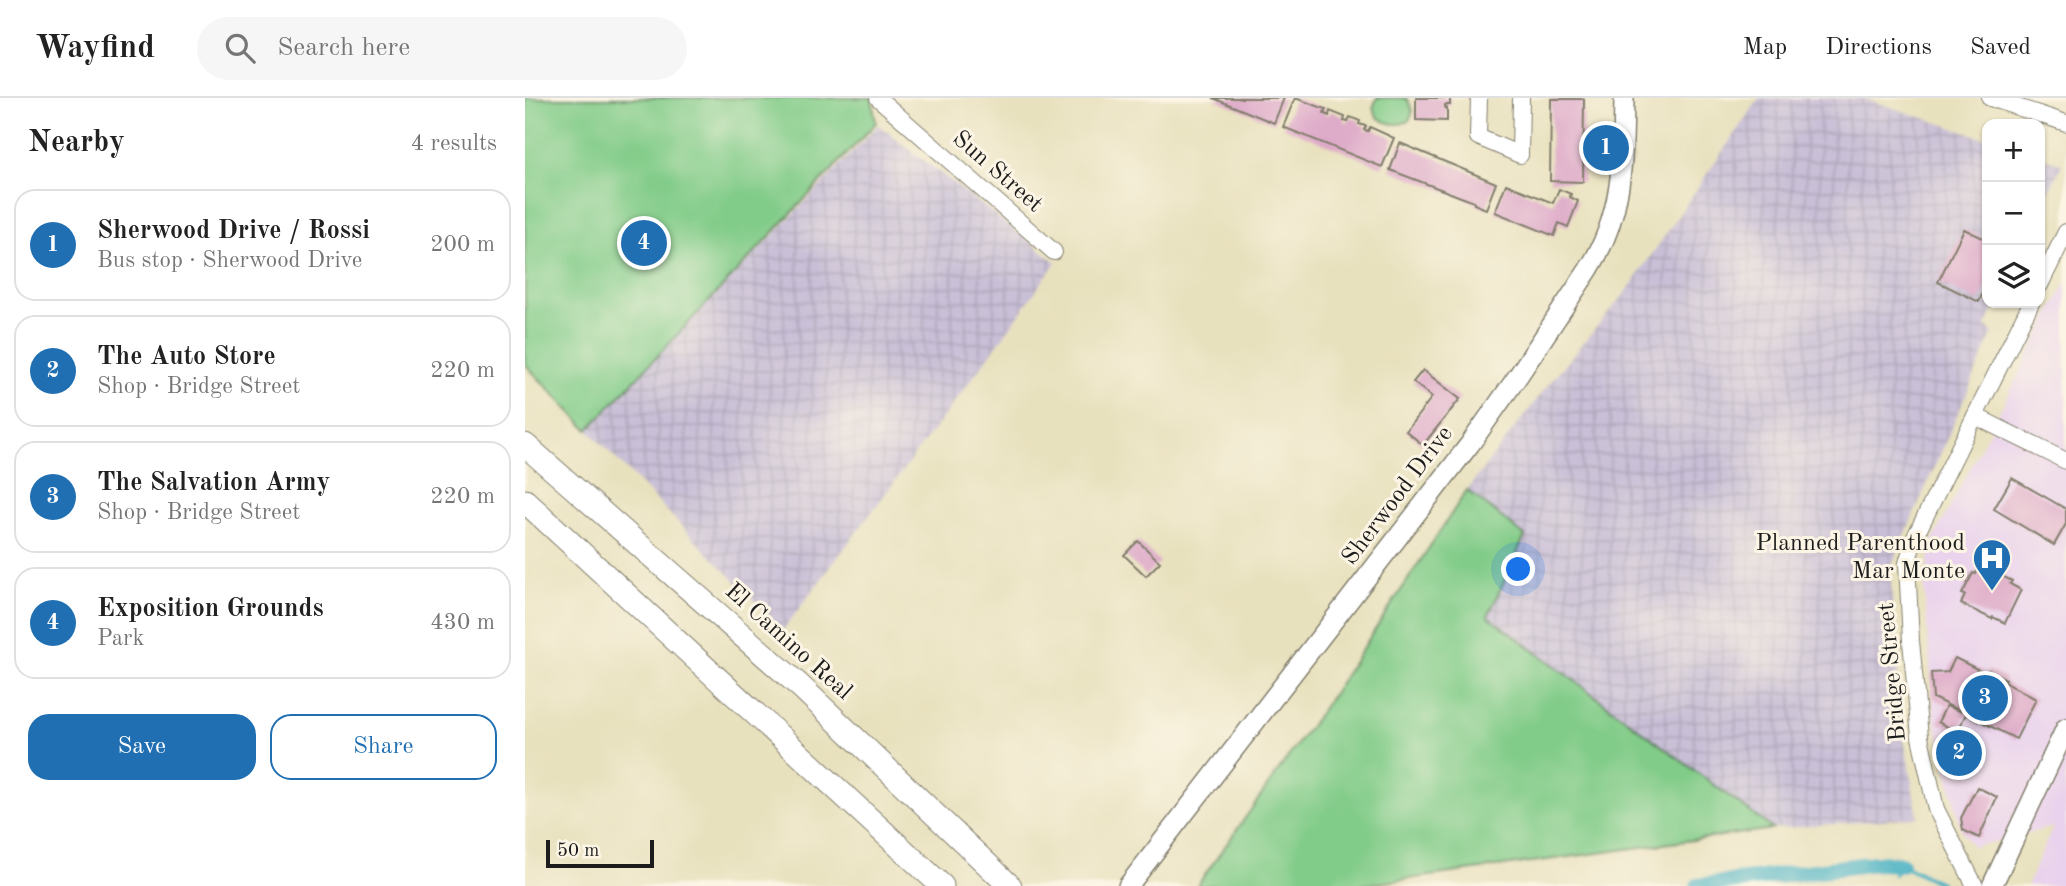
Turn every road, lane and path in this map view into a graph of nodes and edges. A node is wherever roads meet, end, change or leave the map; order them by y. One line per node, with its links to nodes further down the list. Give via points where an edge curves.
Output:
1 (879, 98): 8 (street, Sun Street)
2 (1479, 98): 3 (street, via 1478,137 1520,155)
3 (1521, 98)
4 (1624, 98): 20 (main road, Sherwood Drive, via 1617,204 1600,252 1470,444)
5 (1990, 98): 6 (street)
6 (2066, 123)
7 (2066, 232): 9 (street)
8 (1054, 252)
9 (2045, 275)
10 (2029, 308): 11 (street, Bridge Street)
11 (1975, 416): 13 (street); 21 (street, Bridge Street, via 1915,537 1907,563 1920,737 1936,809)
12 (525, 445): 15 (highway, El Camino Real)
13 (2066, 461)
14 (525, 501): 17 (highway)
15 (801, 687): 18 (highway, El Camino Real); 19 (highway)
16 (2066, 728): 22 (main road)
17 (942, 886)
18 (1010, 886)
19 (1025, 886)
20 (1128, 886)
21 (1975, 886)
22 (1992, 886)

